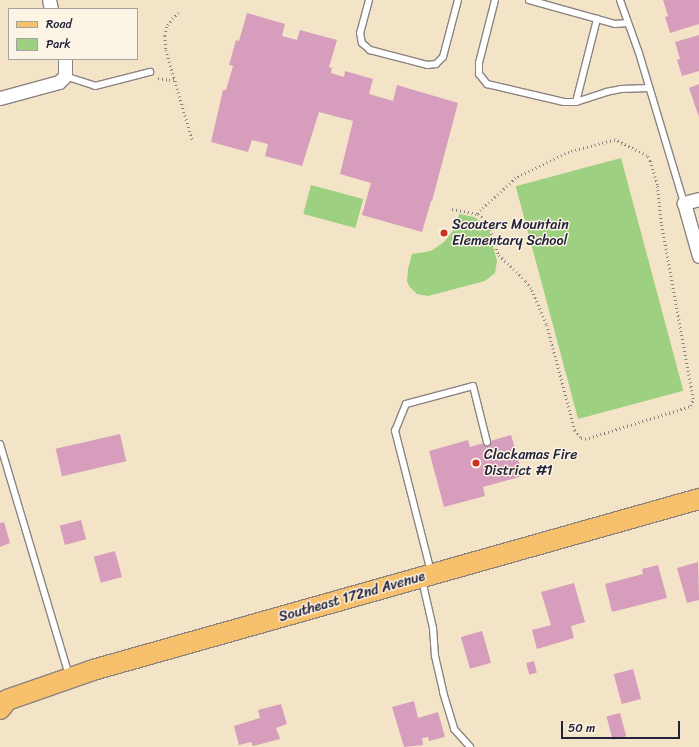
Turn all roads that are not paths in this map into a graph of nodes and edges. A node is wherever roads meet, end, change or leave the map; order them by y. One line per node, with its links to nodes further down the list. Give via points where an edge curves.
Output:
1 (369, 0): 2 (lane, via 360,33 362,43 370,50 427,65 436,64 443,57)
2 (458, 0)
3 (495, 0): 13 (lane, via 479,63 479,74 487,84 564,102)
4 (529, 0): 6 (lane)
5 (620, 0): 7 (lane)
6 (597, 19): 7 (lane, via 615,24); 13 (lane)
7 (628, 23): 11 (lane)
8 (65, 60): 10 (street)
9 (150, 72): 10 (lane, via 95,86)
10 (65, 76): 12 (street, via 51,85)
11 (649, 88): 13 (lane, via 606,92); 15 (lane)
12 (0, 98)
13 (576, 102)
14 (699, 199): 15 (street)
15 (684, 203): 16 (street)
16 (699, 256)
17 (487, 442): 20 (lane, via 472,386 406,404 395,431)
18 (0, 444): 21 (lane)
19 (699, 499): 20 (main road, Southeast 172nd Avenue)
20 (427, 577): 21 (main road, Southeast 172nd Avenue, via 100,667); 23 (lane, via 435,656 443,692 454,729)
21 (69, 678): 22 (main road, Southeast 172nd Avenue)
22 (2, 703)
23 (470, 747)

